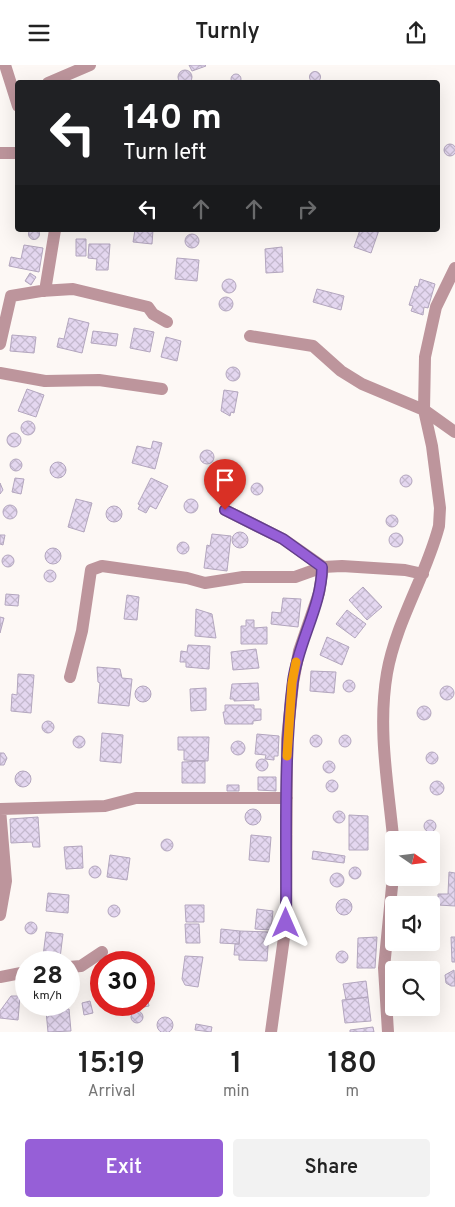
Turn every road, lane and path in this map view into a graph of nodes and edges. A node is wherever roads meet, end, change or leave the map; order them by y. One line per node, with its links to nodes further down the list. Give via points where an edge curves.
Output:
1 (5, 65): 4 (street)
2 (90, 65): 3 (street)
3 (55, 80)
4 (15, 96)
5 (0, 153): 6 (street)
6 (15, 153)
7 (55, 232): 9 (street)
8 (455, 268): 16 (street, via 436,307 425,357)
9 (45, 291): 10 (street); 11 (street, via 73,289 148,307)
10 (6, 297): 13 (street)
11 (167, 322)
12 (250, 336): 16 (street, via 312,346 362,384)
13 (0, 344)
14 (0, 373): 15 (street, via 45,381 99,380)
15 (162, 389)
16 (424, 410): 17 (street); 20 (street, via 440,508 439,526)
17 (455, 431)
18 (225, 510): 19 (street, via 283,539)
19 (322, 567): 20 (street, via 378,568); 21 (street, via 300,577 243,577 205,583 95,567 91,570 82,631); 22 (street, via 319,593 295,667 288,739)
20 (423, 574): 24 (street, via 392,655 385,688 383,742)
21 (70, 677)
22 (287, 798): 23 (street, via 136,798 105,806); 29 (street, via 286,923)
23 (0, 809): 26 (street, via 6,881)
24 (392, 831)
25 (392, 886): 30 (street, via 384,968)
26 (0, 915)
27 (15, 975): 28 (street)
28 (0, 977)
29 (271, 1032)
30 (388, 1032)

